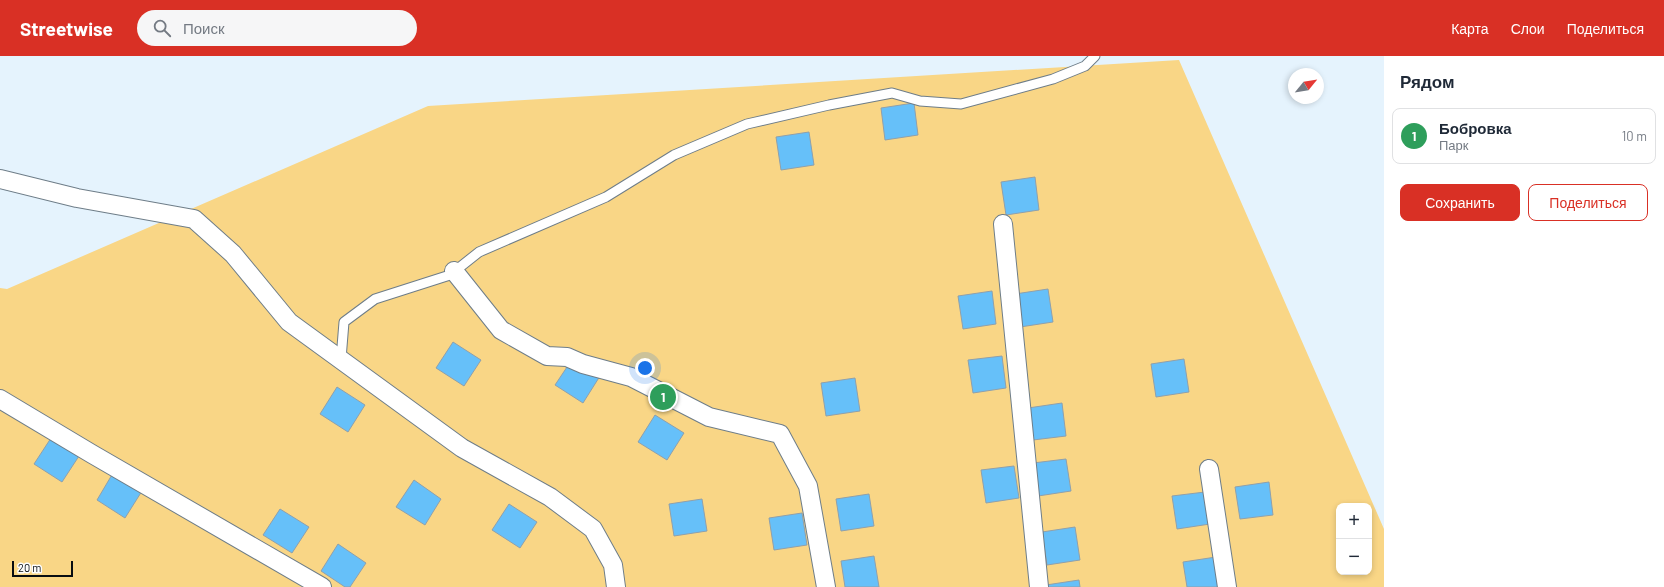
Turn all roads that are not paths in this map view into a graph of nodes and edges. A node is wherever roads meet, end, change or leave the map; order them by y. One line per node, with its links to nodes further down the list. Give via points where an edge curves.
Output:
1 (1094, 56): 4 (lane, via 1085,66 1053,80 961,104 920,101 892,93 747,124 674,155 606,197 479,252)
2 (0, 179): 5 (street, via 77,198 194,219 233,254 289,322)
3 (1003, 224): 11 (street)
4 (454, 272): 5 (lane, via 375,299 344,322); 10 (street, via 501,330 547,356 567,357 631,377 709,417 780,434 808,486)
5 (341, 359): 9 (street, via 462,448 550,496 593,530 613,566)
6 (0, 399): 8 (street)
7 (1209, 468): 12 (street)
8 (322, 587)
9 (616, 587)
10 (826, 587)
11 (1039, 587)
12 (1226, 587)

